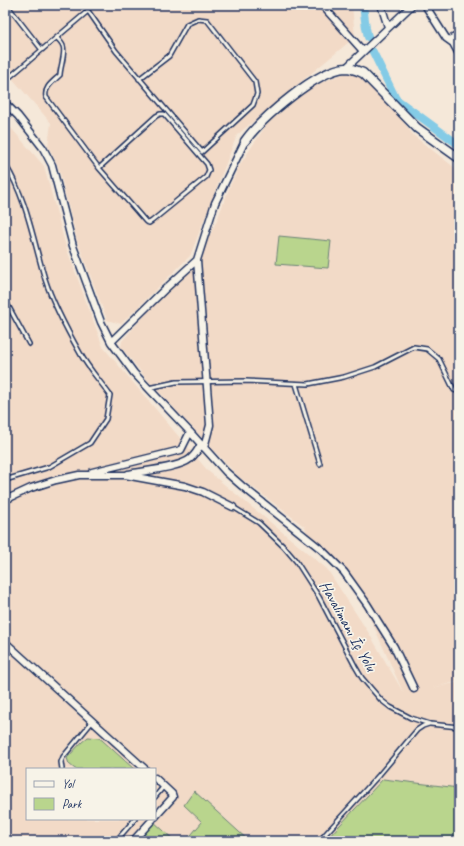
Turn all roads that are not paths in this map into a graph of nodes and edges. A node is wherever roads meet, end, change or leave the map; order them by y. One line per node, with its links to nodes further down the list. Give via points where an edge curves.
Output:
1 (7, 5): 12 (lane)
2 (84, 5): 7 (lane)
3 (322, 5): 13 (street)
4 (381, 5): 8 (street)
5 (412, 5): 8 (street)
6 (425, 5): 11 (street)
7 (88, 11): 10 (lane); 16 (lane)
8 (388, 27): 13 (street)
9 (459, 35): 11 (street)
10 (57, 38): 12 (lane); 22 (lane, via 64,46 64,56 60,75 47,87 46,97)
11 (449, 40): 14 (street)
12 (42, 50): 17 (lane)
13 (363, 51): 15 (street)
14 (459, 54)
15 (346, 68): 19 (street, via 327,74 310,84 266,118); 20 (street, via 363,73 417,128)
16 (139, 79): 16 (lane, via 202,152 253,105 257,94 255,82 207,20 198,19 187,24 169,56)
17 (5, 81)
18 (5, 103): 25 (street, via 43,148 52,165 73,246)
19 (245, 141): 23 (street, via 216,203)
20 (459, 158)
21 (5, 164): 36 (lane, via 22,196 45,280 58,310 80,354 110,395 106,419 90,443 49,467)
22 (99, 168): 22 (lane, via 149,223 206,176 209,170 207,164 164,114 156,116)
23 (197, 260): 25 (street); 27 (street)
24 (5, 300): 26 (lane)
25 (111, 342): 29 (street)
26 (29, 344)
27 (206, 382): 28 (lane); 29 (lane, via 176,382); 32 (street, via 210,426)
28 (296, 384): 30 (lane, via 344,377 375,367 414,347 427,349 439,359 454,390); 33 (lane)
29 (148, 388): 31 (street)
30 (459, 392)
31 (190, 432): 32 (street); 35 (street, via 181,450)
32 (202, 446): 34 (street, via 189,460); 40 (street, via 226,472 322,550 344,572 394,647)
33 (320, 464)
34 (125, 475): 35 (street); 38 (street, via 185,486)
35 (79, 476): 37 (street, via 31,488)
36 (5, 480)
37 (5, 500)
38 (233, 507): 42 (lane, Havalimanı İç Yolu, via 259,523 296,561 320,597 362,678 381,700 400,713)
39 (6, 645): 41 (street)
40 (414, 689)
41 (93, 721): 44 (lane, via 63,757); 45 (street)
42 (430, 724): 43 (lane, Havalimanı İç Yolu); 54 (lane, via 417,730)
43 (459, 727)
44 (62, 768)
45 (144, 768)
46 (156, 779): 47 (street)
47 (164, 786): 48 (lane); 49 (street, via 173,797)
48 (156, 796)
49 (156, 816)
50 (134, 820): 52 (lane)
51 (152, 820): 53 (street)
52 (116, 841)
53 (133, 841)
54 (319, 841)

